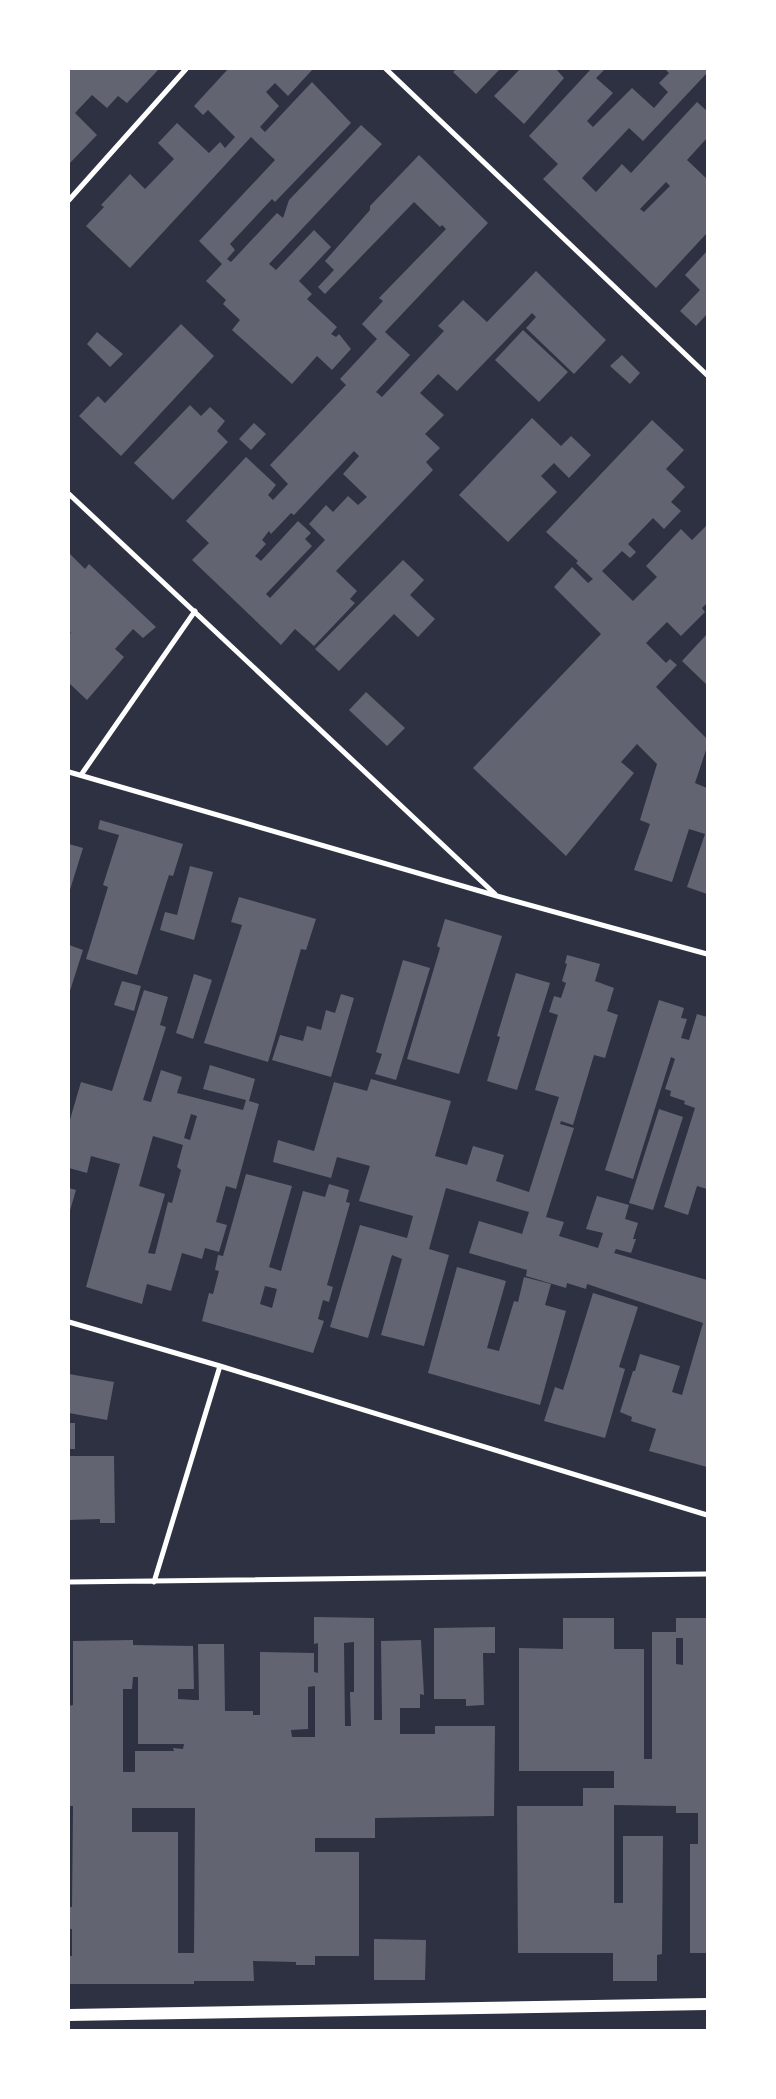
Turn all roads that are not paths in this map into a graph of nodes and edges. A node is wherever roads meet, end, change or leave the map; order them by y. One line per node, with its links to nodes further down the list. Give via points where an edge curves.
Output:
1 (186, 69): 3 (street)
2 (386, 69): 4 (street)
3 (69, 200)
4 (707, 375)
5 (69, 494): 6 (street)
6 (195, 610): 8 (street); 9 (street)
7 (69, 772): 8 (street)
8 (82, 775): 9 (street)
9 (496, 896): 10 (street)
10 (707, 954)
11 (69, 1322): 12 (street)
12 (220, 1366): 13 (street); 16 (street)
13 (707, 1515)
14 (707, 1574): 16 (street)
15 (69, 1582): 16 (street)
16 (154, 1582)
17 (707, 2004): 18 (main road)
18 (69, 2015)

